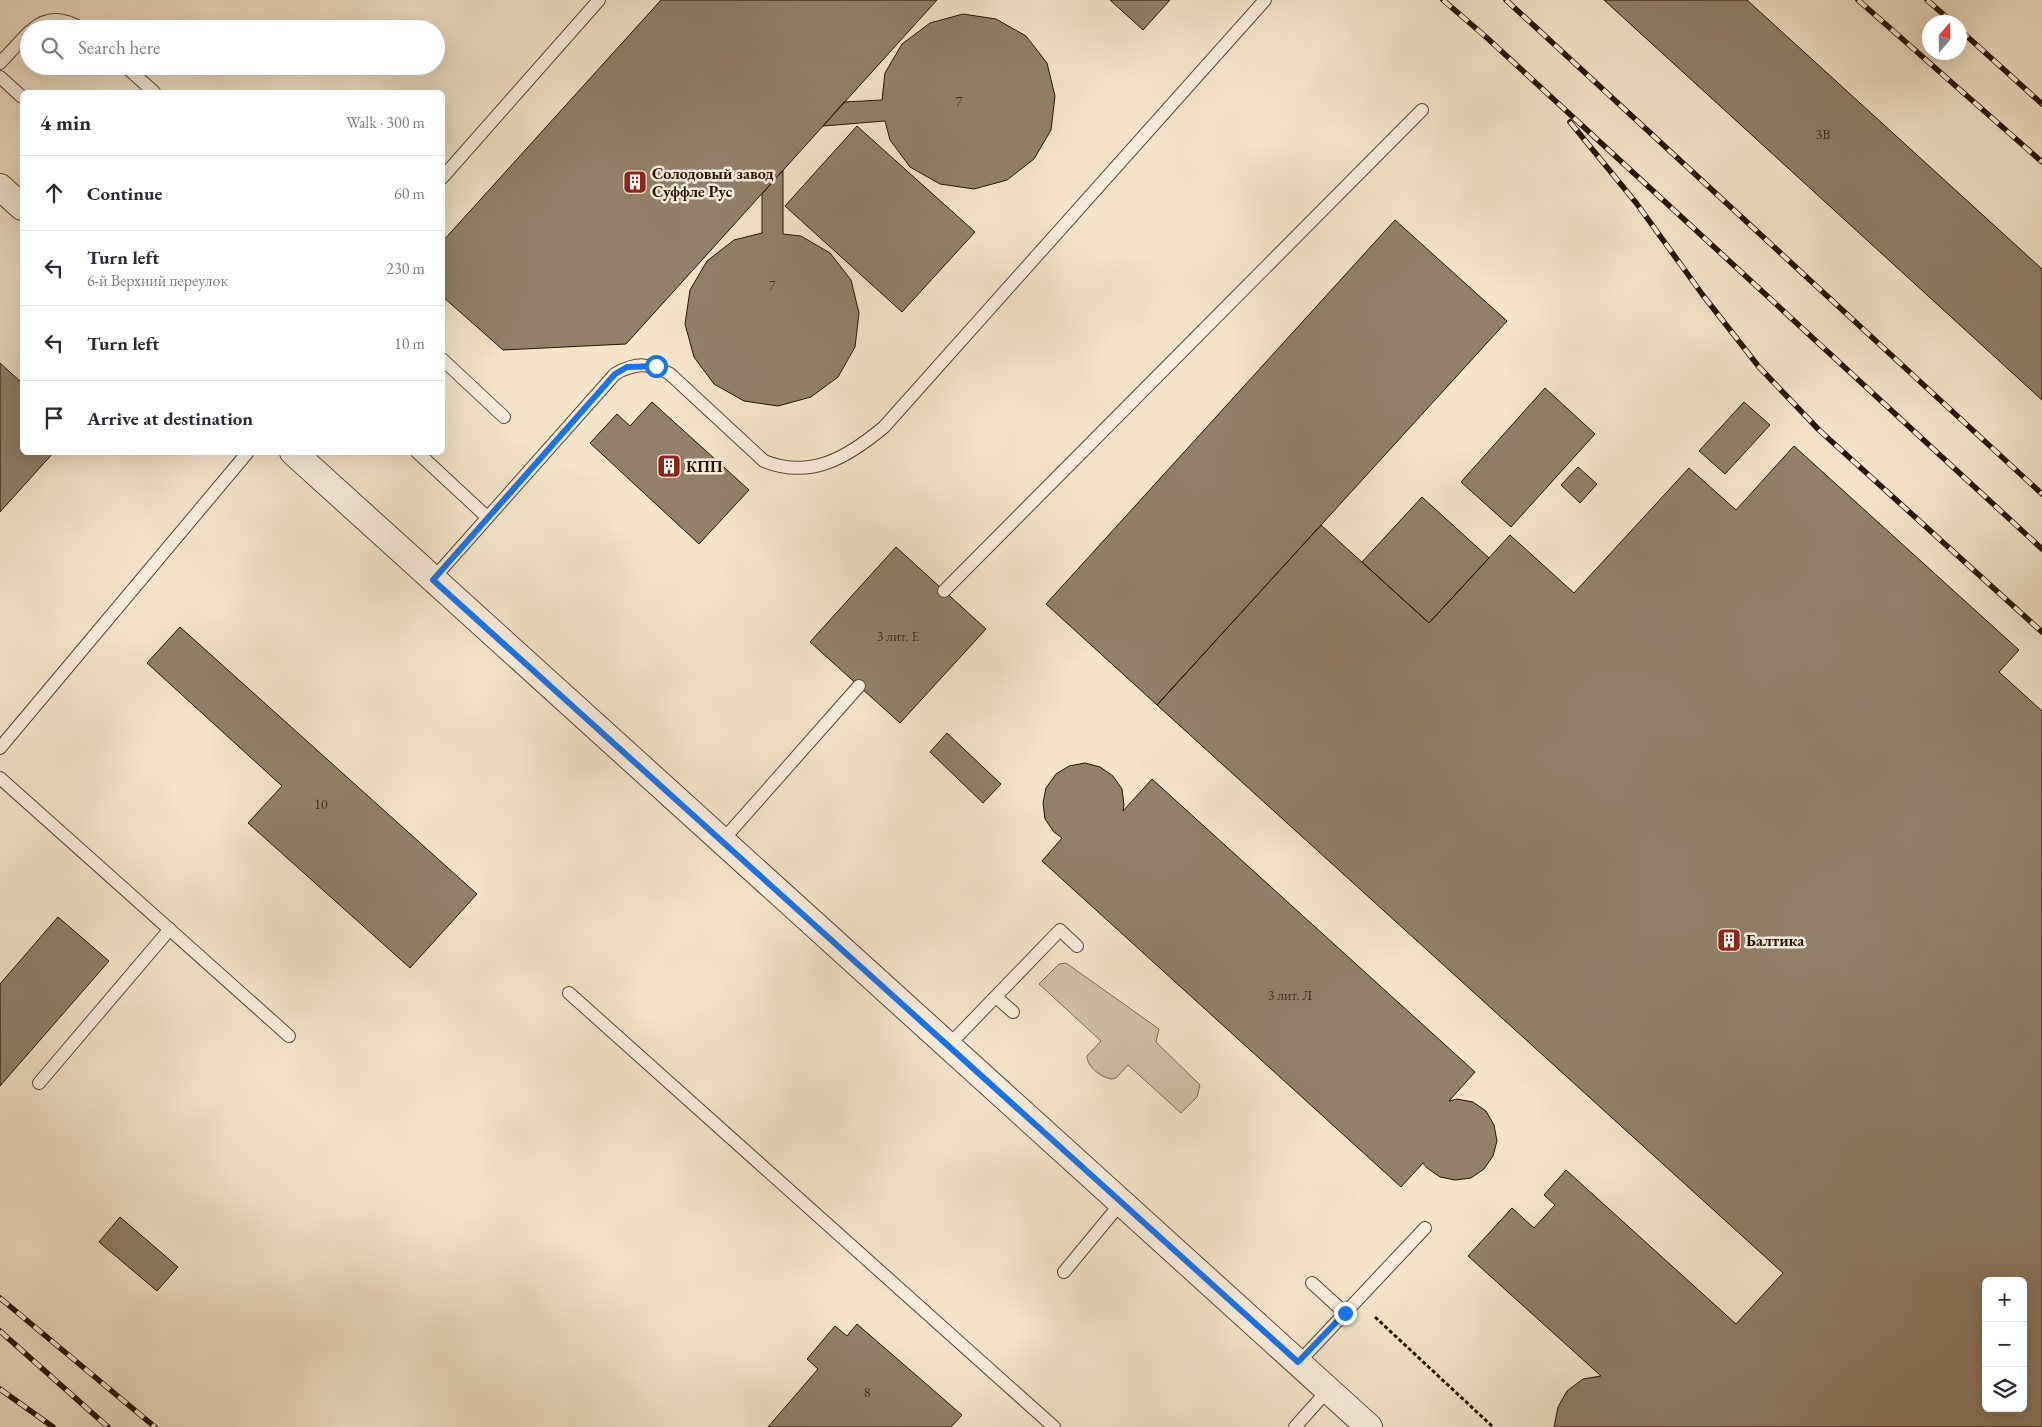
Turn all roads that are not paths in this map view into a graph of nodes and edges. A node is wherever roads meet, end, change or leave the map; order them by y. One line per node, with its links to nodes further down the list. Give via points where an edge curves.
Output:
1 (599, 0): 12 (lane)
2 (1265, 0): 20 (lane, via 884,427 858,448 832,462 804,468 779,467 764,461 670,374 656,366 627,367 615,374)
3 (48, 20): 4 (lane)
4 (62, 20)
5 (20, 42): 6 (lane)
6 (0, 63)
7 (135, 75): 9 (lane)
8 (0, 77): 10 (lane)
9 (152, 90)
10 (20, 95)
11 (1422, 110): 22 (lane)
12 (445, 175)
13 (0, 187): 14 (street)
14 (20, 205)
15 (445, 362): 16 (lane)
16 (504, 417)
17 (245, 455): 24 (lane)
18 (296, 455): 21 (street)
19 (420, 455): 20 (lane)
20 (487, 517): 21 (lane)
21 (433, 580): 26 (street)
22 (944, 591)
23 (859, 686): 26 (lane)
24 (0, 748)
25 (0, 778): 27 (lane)
26 (722, 842): 33 (street)
27 (170, 929): 32 (lane); 34 (lane)
28 (1077, 946): 30 (lane, via 1060,930)
29 (569, 993): 42 (lane)
30 (996, 997): 31 (lane); 33 (lane)
31 (1013, 1012)
32 (289, 1036)
33 (948, 1046): 35 (street)
34 (38, 1083)
35 (1122, 1203): 37 (lane); 40 (street)
36 (1424, 1228): 39 (lane)
37 (1064, 1272)
38 (1312, 1284): 39 (lane)
39 (1345, 1313): 40 (lane)
40 (1298, 1362): 41 (street)
41 (1328, 1390): 43 (lane); 44 (street)
42 (1054, 1427)
43 (1295, 1427)
44 (1369, 1427)

